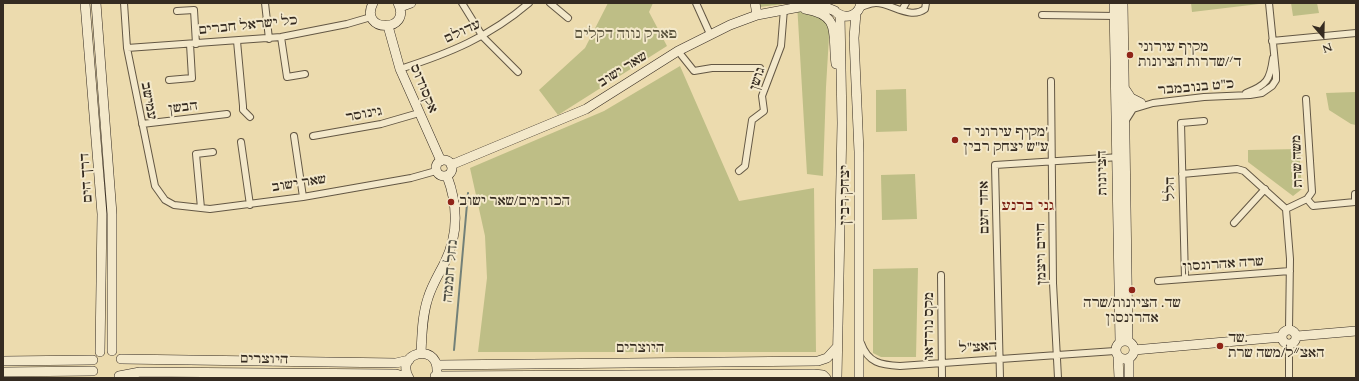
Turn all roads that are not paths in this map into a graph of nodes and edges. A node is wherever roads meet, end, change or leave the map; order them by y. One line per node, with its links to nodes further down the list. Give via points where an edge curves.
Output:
1 (85, 3): 93 (street, דרך הים, via 102,214)
2 (96, 3): 92 (street, דרך הים, via 112,200)
3 (124, 3): 39 (street, עמישב)
4 (265, 3): 35 (street)
5 (373, 3): 28 (street)
6 (411, 3): 18 (street)
7 (462, 3): 34 (street)
8 (529, 3): 34 (street, עדולם)
9 (550, 3): 29 (street)
10 (696, 3): 32 (street)
11 (755, 3): 25 (street)
12 (906, 3): 23 (street)
13 (926, 3): 23 (street, via 925,9 918,12)
14 (1114, 3): 27 (street, הציונות)
15 (1123, 3): 27 (street, הציונות)
16 (1269, 3): 37 (street, כ"ט בנובמבר)
17 (813, 4): 19 (street, שאר ישוב); 22 (street, שאר ישוב)
18 (399, 5): 30 (street, via 397,21)
19 (794, 8): 21 (street, שאר ישוב); 47 (street, via 821,13 831,21)
20 (859, 8): 22 (street, via 850,16); 23 (street, via 877,3); 86 (street, יצחק רבין, via 854,38 860,159)
21 (784, 9): 25 (street, שאר ישוב); 68 (street, גושן, via 781,46 762,96 764,111 752,120 745,166)
22 (835, 10): 47 (street, יצחק רבין)
23 (902, 10)
24 (177, 11): 38 (street, via 194,10)
25 (757, 15): 32 (street, שאר ישוב)
26 (1042, 15): 27 (street)
27 (1118, 16): 48 (street, הציונות); 57 (street, הציונות)
28 (371, 17): 30 (street, via 380,25); 33 (street, כל ישראל חברים)
29 (568, 18)
30 (388, 26): 42 (street, אקסודוס)
31 (1356, 33): 37 (street)
32 (710, 34): 40 (street, שאר ישוב)
33 (282, 37): 35 (street, כל ישראל חברים); 44 (street, via 287,77)
34 (483, 37): 42 (street, עדולם); 43 (street)
35 (269, 39): 36 (street, כל ישראל חברים)
36 (237, 41): 38 (street, כל ישראל חברים); 55 (street, via 243,110)
37 (1272, 41): 51 (street, כ"ט בנובמבר, via 1271,69 1266,82 1260,88 1242,95)
38 (193, 44): 39 (street, כל ישראל חברים); 45 (street, via 192,78)
39 (126, 48): 58 (street, עמישב)
40 (678, 50): 41 (street, גושן, via 694,71 712,68); 66 (street, שאר ישוב, via 586,109)
41 (760, 68)
42 (400, 69): 53 (street, אקסודוס)
43 (518, 72)
44 (305, 74)
45 (169, 80)
46 (1051, 80): 65 (street, חיים ויצמן)
47 (841, 85): 91 (street, יצחק רבין)
48 (1125, 89): 50 (street, via 1131,98); 52 (street, הציונות)
49 (1306, 99): 74 (street, משה שרת, via 1312,192)
50 (1141, 103): 51 (street, כ"ט בנובמבר); 52 (street, כ"ט בנובמבר, via 1131,104)
51 (1152, 103): 57 (street, כ"ט בנובמבר, via 1133,110)
52 (1125, 108): 57 (street, הציונות)
53 (419, 113): 60 (street, גינוסר, via 381,124); 64 (street, אקסודוס)
54 (227, 114): 58 (street, הבשן)
55 (250, 116)
56 (1204, 121): 69 (street, הלל, via 1181,122)
57 (1120, 122): 63 (street, הציונות)
58 (142, 124): 75 (street, עמישב, via 155,186)
59 (294, 136): 73 (street)
60 (313, 136)
61 (241, 142): 76 (street)
62 (213, 152): 77 (street, via 196,154)
63 (1120, 157): 65 (street, אחד העם); 89 (street, הציונות)
64 (441, 161): 66 (street, via 447,161); 67 (street, via 436,166)
65 (1052, 161): 97 (street, חיים ויצמן, via 1053,283); 101 (street, אחד העם, via 995,165)
66 (451, 165): 70 (street, via 451,172)
67 (436, 171): 70 (street, via 442,176); 73 (street, שאר ישוב, via 411,178)
68 (739, 171)
69 (1182, 174): 71 (street, משה שרת, via 1237,169 1250,174); 82 (street, הלל)
70 (447, 176): 94 (street, via 455,203 455,230 452,245 428,298 423,318)
71 (1265, 189): 78 (street, משה שרת); 79 (street)
72 (1355, 194): 74 (street, via 1355,202 1313,206)
73 (303, 197): 76 (street, שאר ישוב)
74 (1307, 199): 78 (street, משה שרת)
75 (165, 200): 77 (street, שאר ישוב, via 174,205)
76 (250, 205): 77 (street, שאר ישוב)
77 (201, 208)
78 (1286, 209): 80 (street)
79 (1234, 223)
80 (1290, 271): 82 (street, שרה אהרונסון); 84 (street)
81 (941, 275): 103 (street, מקס נורדאו)
82 (1186, 279): 83 (street, שרה אהרונסון)
83 (1158, 281)
84 (1289, 329): 87 (street); 88 (street)
85 (1356, 331): 87 (street)
86 (859, 335): 103 (street, האצ"ל, via 864,351 876,363 900,366); 114 (street, יצחק רבין)
87 (1297, 336): 90 (street, via 1294,342)
88 (1282, 337): 90 (street, via 1285,343); 96 (street)
89 (1124, 342): 95 (street); 96 (street, via 1133,345)
90 (1289, 344): 120 (street)
91 (837, 347): 104 (street, היוצרים, via 822,361); 113 (street, יצחק רבין)
92 (112, 351): 93 (street); 98 (street)
93 (100, 352): 99 (street)
94 (421, 353): 100 (street); 104 (street, via 429,355)
95 (1117, 354): 96 (street, via 1124,359); 97 (street, האצ"ל); 118 (street)
96 (1132, 354): 119 (street)
97 (1058, 356): 101 (street, האצ"ל); 117 (street, חיים ויצמן)
98 (121, 359): 100 (street, היוצרים, via 396,363); 109 (street, via 123,368)
99 (94, 360): 102 (street); 106 (street)
100 (409, 360): 111 (street, via 406,368)
101 (1000, 360): 103 (street, האצ"ל); 116 (street, אחד העם)
102 (3, 361)
103 (941, 364): 115 (street, מקס נורדאו)
104 (437, 365): 110 (street)
105 (3, 372): 106 (street)
106 (95, 375)
107 (292, 376): 108 (street, היוצרים); 109 (street, היוצרים, via 140,372)
108 (308, 376): 111 (street, היוצרים, via 396,374)
109 (118, 377)
110 (434, 377): 112 (street, היוצרים, via 512,374 814,374)
111 (409, 378)
112 (826, 378)
113 (837, 378)
114 (859, 378)
115 (942, 378)
116 (1000, 378)
117 (1058, 378)
118 (1118, 378)
119 (1130, 378)
120 (1289, 378)

